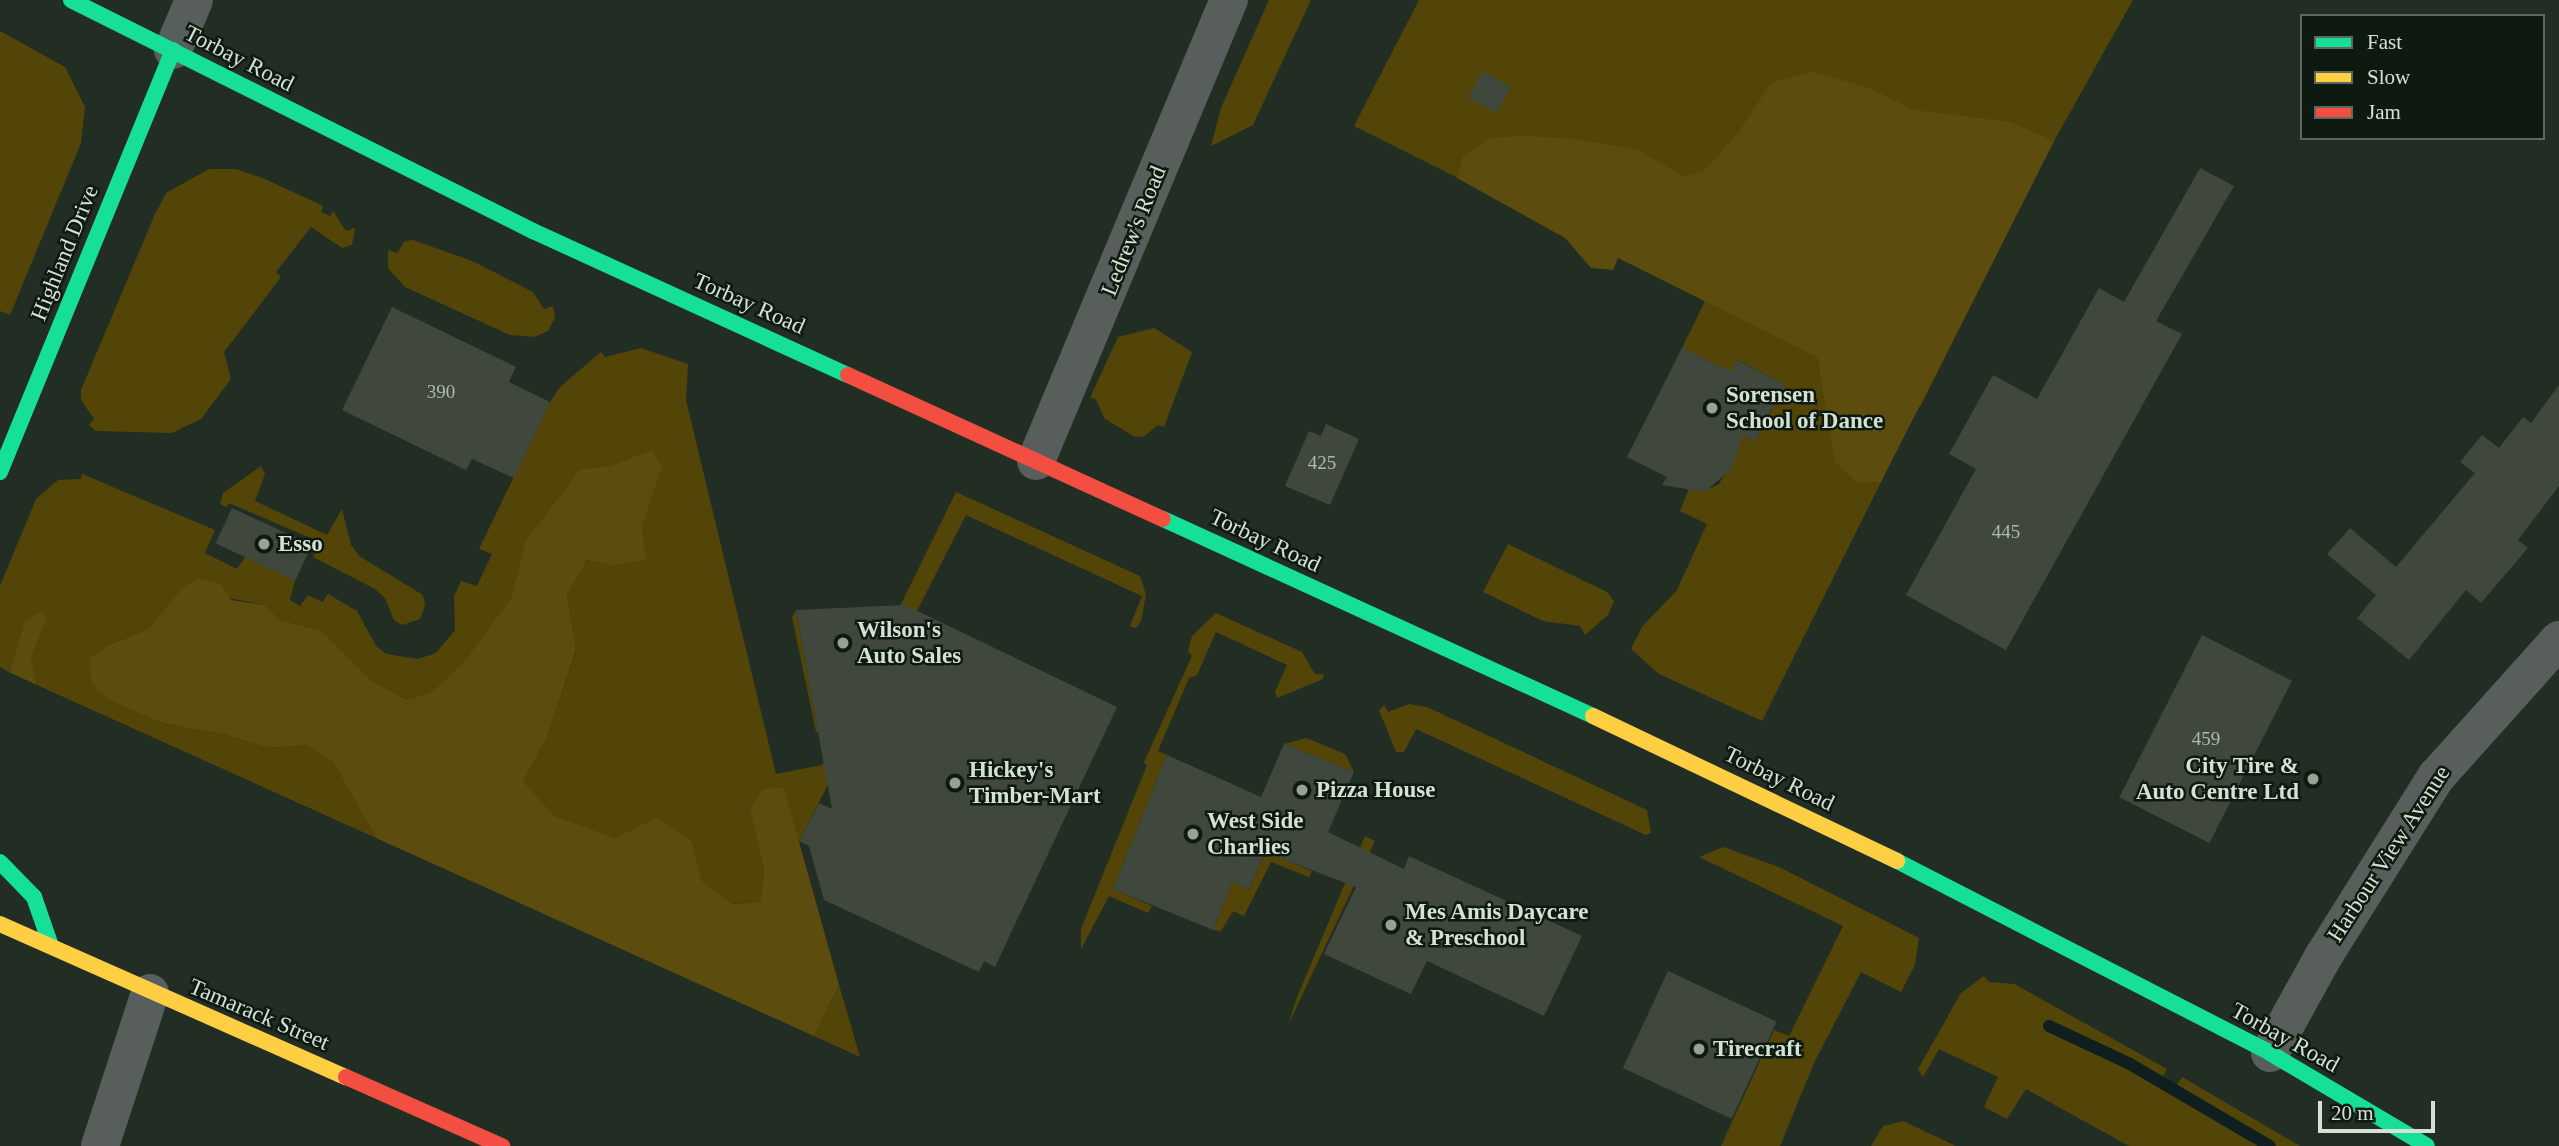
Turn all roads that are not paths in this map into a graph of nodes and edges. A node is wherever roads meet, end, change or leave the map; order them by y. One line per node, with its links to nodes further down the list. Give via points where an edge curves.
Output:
1 (71, 0): 4 (main road, Torbay Road)
2 (194, 0): 4 (street)
3 (1229, 0): 5 (street, Ledrew's Road)
4 (173, 50): 5 (main road, Torbay Road, via 397,166); 6 (main road, Highland Drive)
5 (1037, 461): 12 (main road, Torbay Road, via 1714,772 1973,897)
6 (0, 472)
7 (2559, 640): 12 (street, Harbour View Avenue, via 2436,777 2322,957)
8 (0, 862): 10 (main road, via 34,897)
9 (0, 924): 10 (main road, Tamarack Street)
10 (50, 943): 11 (main road, Tamarack Street)
11 (150, 993): 13 (street); 14 (main road, Tamarack Street)
12 (2270, 1053): 15 (main road, Torbay Road)
13 (100, 1146)
14 (502, 1146)
15 (2427, 1146)

